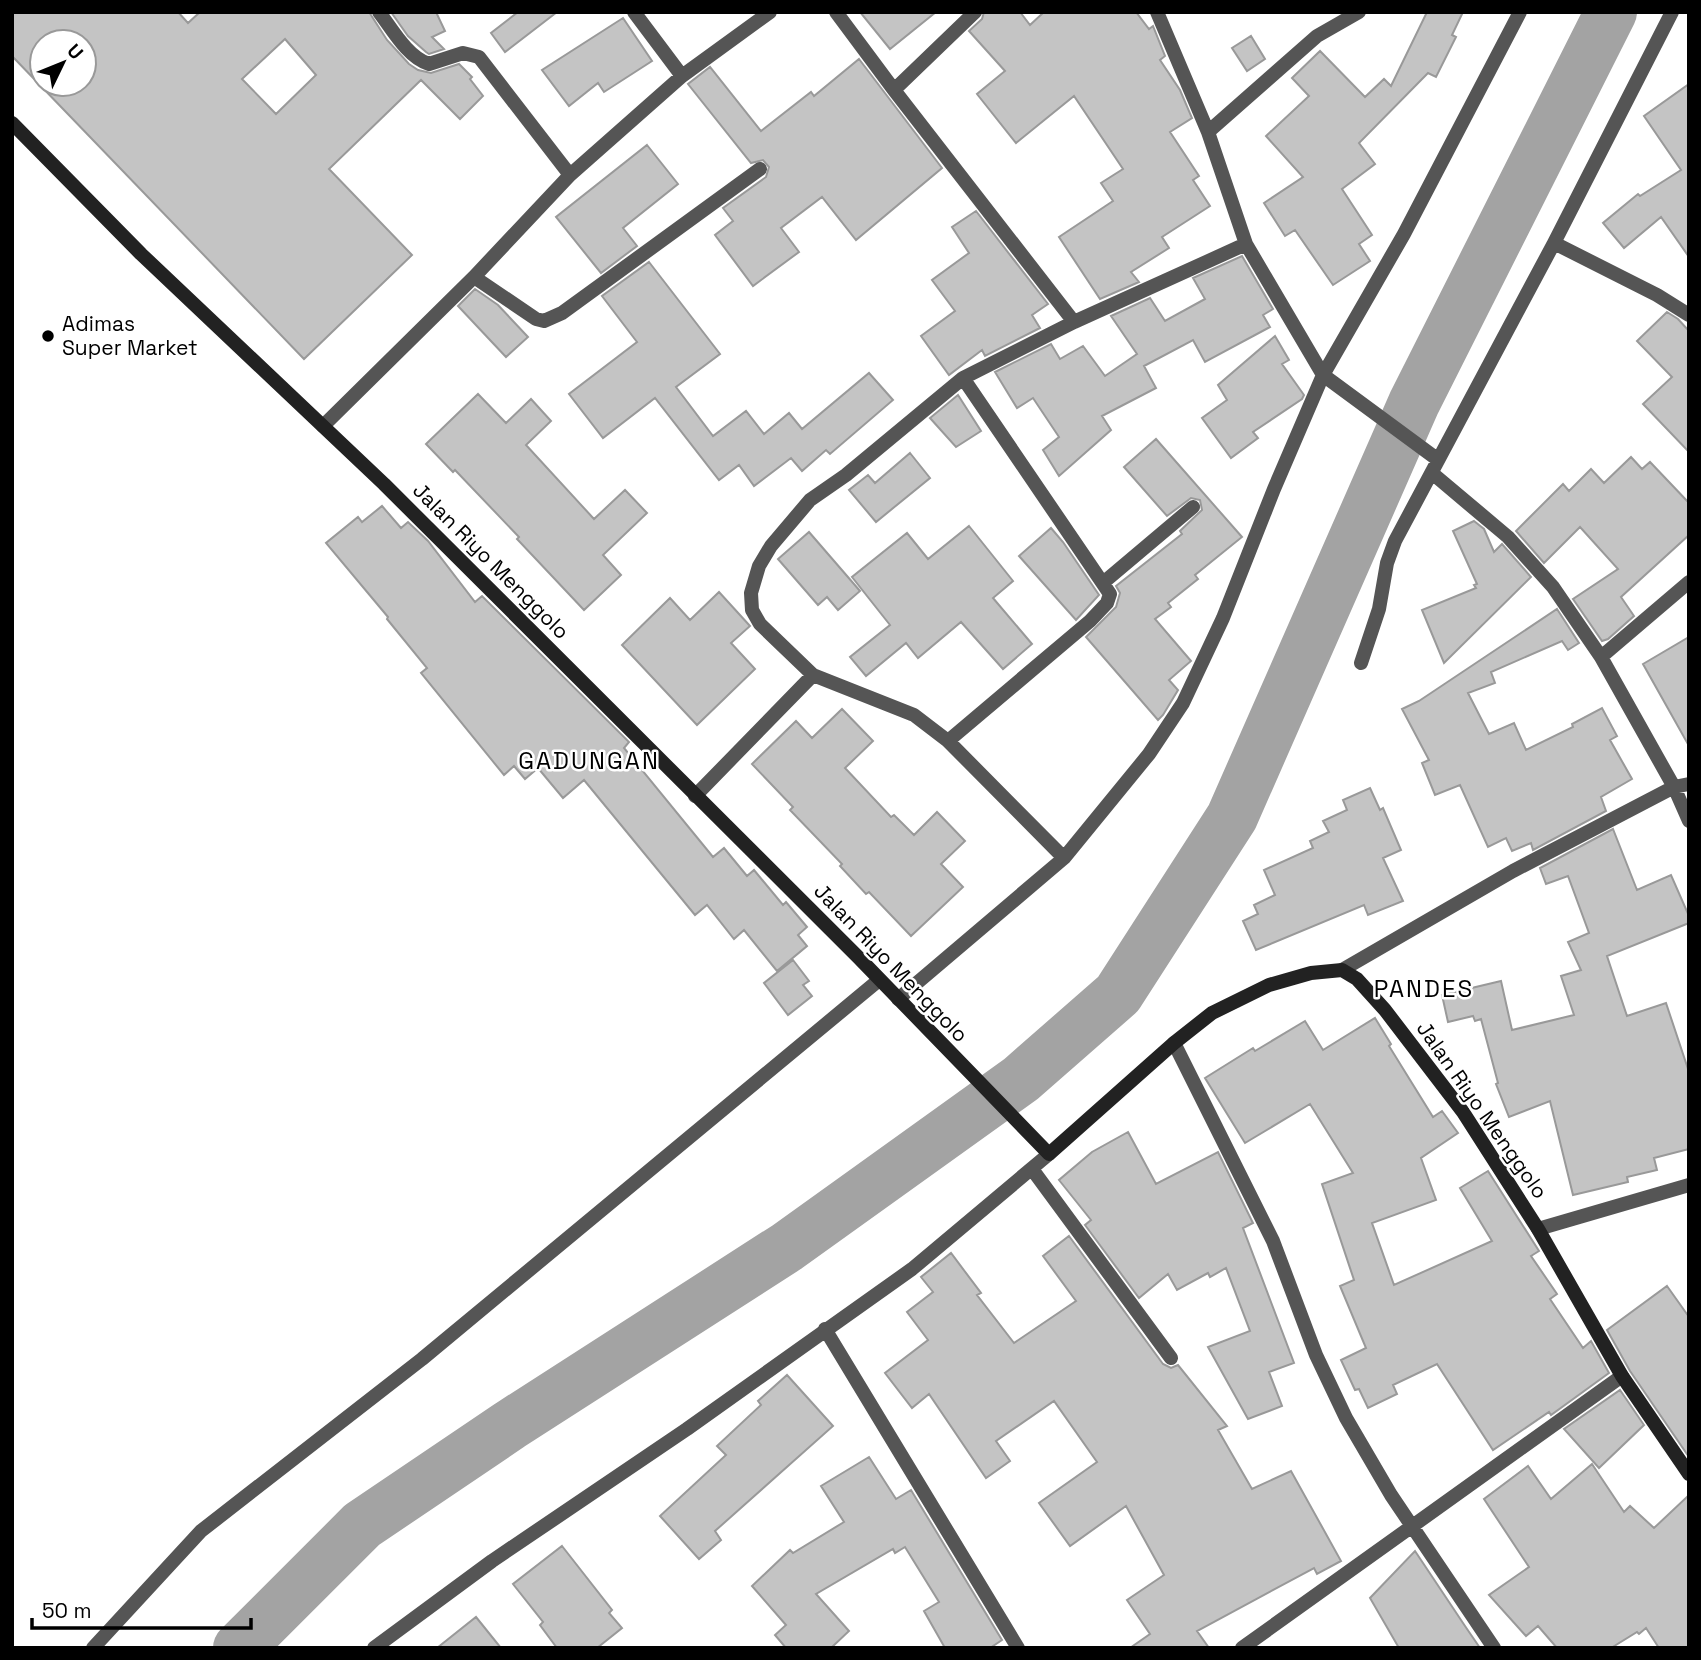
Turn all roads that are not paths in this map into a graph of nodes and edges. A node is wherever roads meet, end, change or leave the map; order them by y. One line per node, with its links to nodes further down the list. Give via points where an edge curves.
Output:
1 (379, 12): 15 (street, via 425,63 463,53 479,57)
2 (634, 12): 10 (street)
3 (770, 12): 10 (street)
4 (836, 12): 11 (street)
5 (975, 12): 11 (street)
6 (1157, 12): 13 (street)
7 (1359, 12): 13 (street, via 1317,36)
8 (1520, 12): 21 (street)
9 (1672, 12): 16 (street)
10 (681, 76): 15 (street)
11 (894, 90): 20 (street)
12 (12, 122): 23 (street, Jalan Riyo Menggolo, via 141,254)
13 (1208, 132): 17 (street)
14 (760, 169): 18 (street, via 549,320 536,319)
15 (570, 175): 18 (street)
16 (1554, 243): 19 (street); 24 (street)
17 (1246, 244): 20 (street); 21 (street)
18 (474, 277): 23 (street)
19 (1689, 315)
20 (1074, 322): 22 (street)
21 (1324, 375): 24 (street); 35 (street, via 1183,703 1149,754)
22 (963, 378): 26 (street); 30 (street, via 810,500 760,566 751,593 752,611)
23 (323, 426): 33 (street, Jalan Riyo Menggolo)
24 (1433, 463): 28 (street, via 1532,562); 29 (street, via 1387,563 1380,609)
25 (1193, 507): 26 (street)
26 (1104, 582): 31 (street, via 1110,597 1090,621)
27 (1689, 582): 28 (street)
28 (1601, 657): 32 (street)
29 (1361, 663)
30 (813, 675): 31 (street, via 914,715); 33 (street)
31 (948, 741): 35 (street)
32 (1681, 785): 34 (street); 36 (street, via 1513,871)
33 (695, 796): 37 (street, Jalan Riyo Menggolo)
34 (1689, 821)
35 (1064, 858): 38 (street)
36 (1342, 970): 39 (street, via 1323,970 1269,985 1212,1013); 43 (street, Jalan Riyo Menggolo, via 1357,979 1415,1048 1463,1112)
37 (879, 980): 38 (street, Jalan Riyo Menggolo); 50 (street, via 422,1359 201,1531)
38 (898, 999): 40 (street, Jalan Riyo Menggolo)
39 (1174, 1043): 40 (street); 49 (street, via 1273,1241 1316,1355 1346,1418)
40 (1044, 1149): 41 (street)
41 (1032, 1169): 44 (street, via 912,1269); 45 (street)
42 (1689, 1185): 43 (street)
43 (1538, 1229): 46 (street, Jalan Riyo Menggolo)
44 (825, 1329): 51 (street); 52 (street)
45 (1171, 1357)
46 (1622, 1377): 47 (street, Jalan Riyo Menggolo); 49 (street)
47 (1684, 1456): 48 (street, Jalan Riyo Menggolo)
48 (1689, 1474)
49 (1412, 1526): 53 (street); 54 (street)
50 (93, 1648)
51 (374, 1648)
52 (1018, 1648)
53 (1242, 1648)
54 (1494, 1648)

